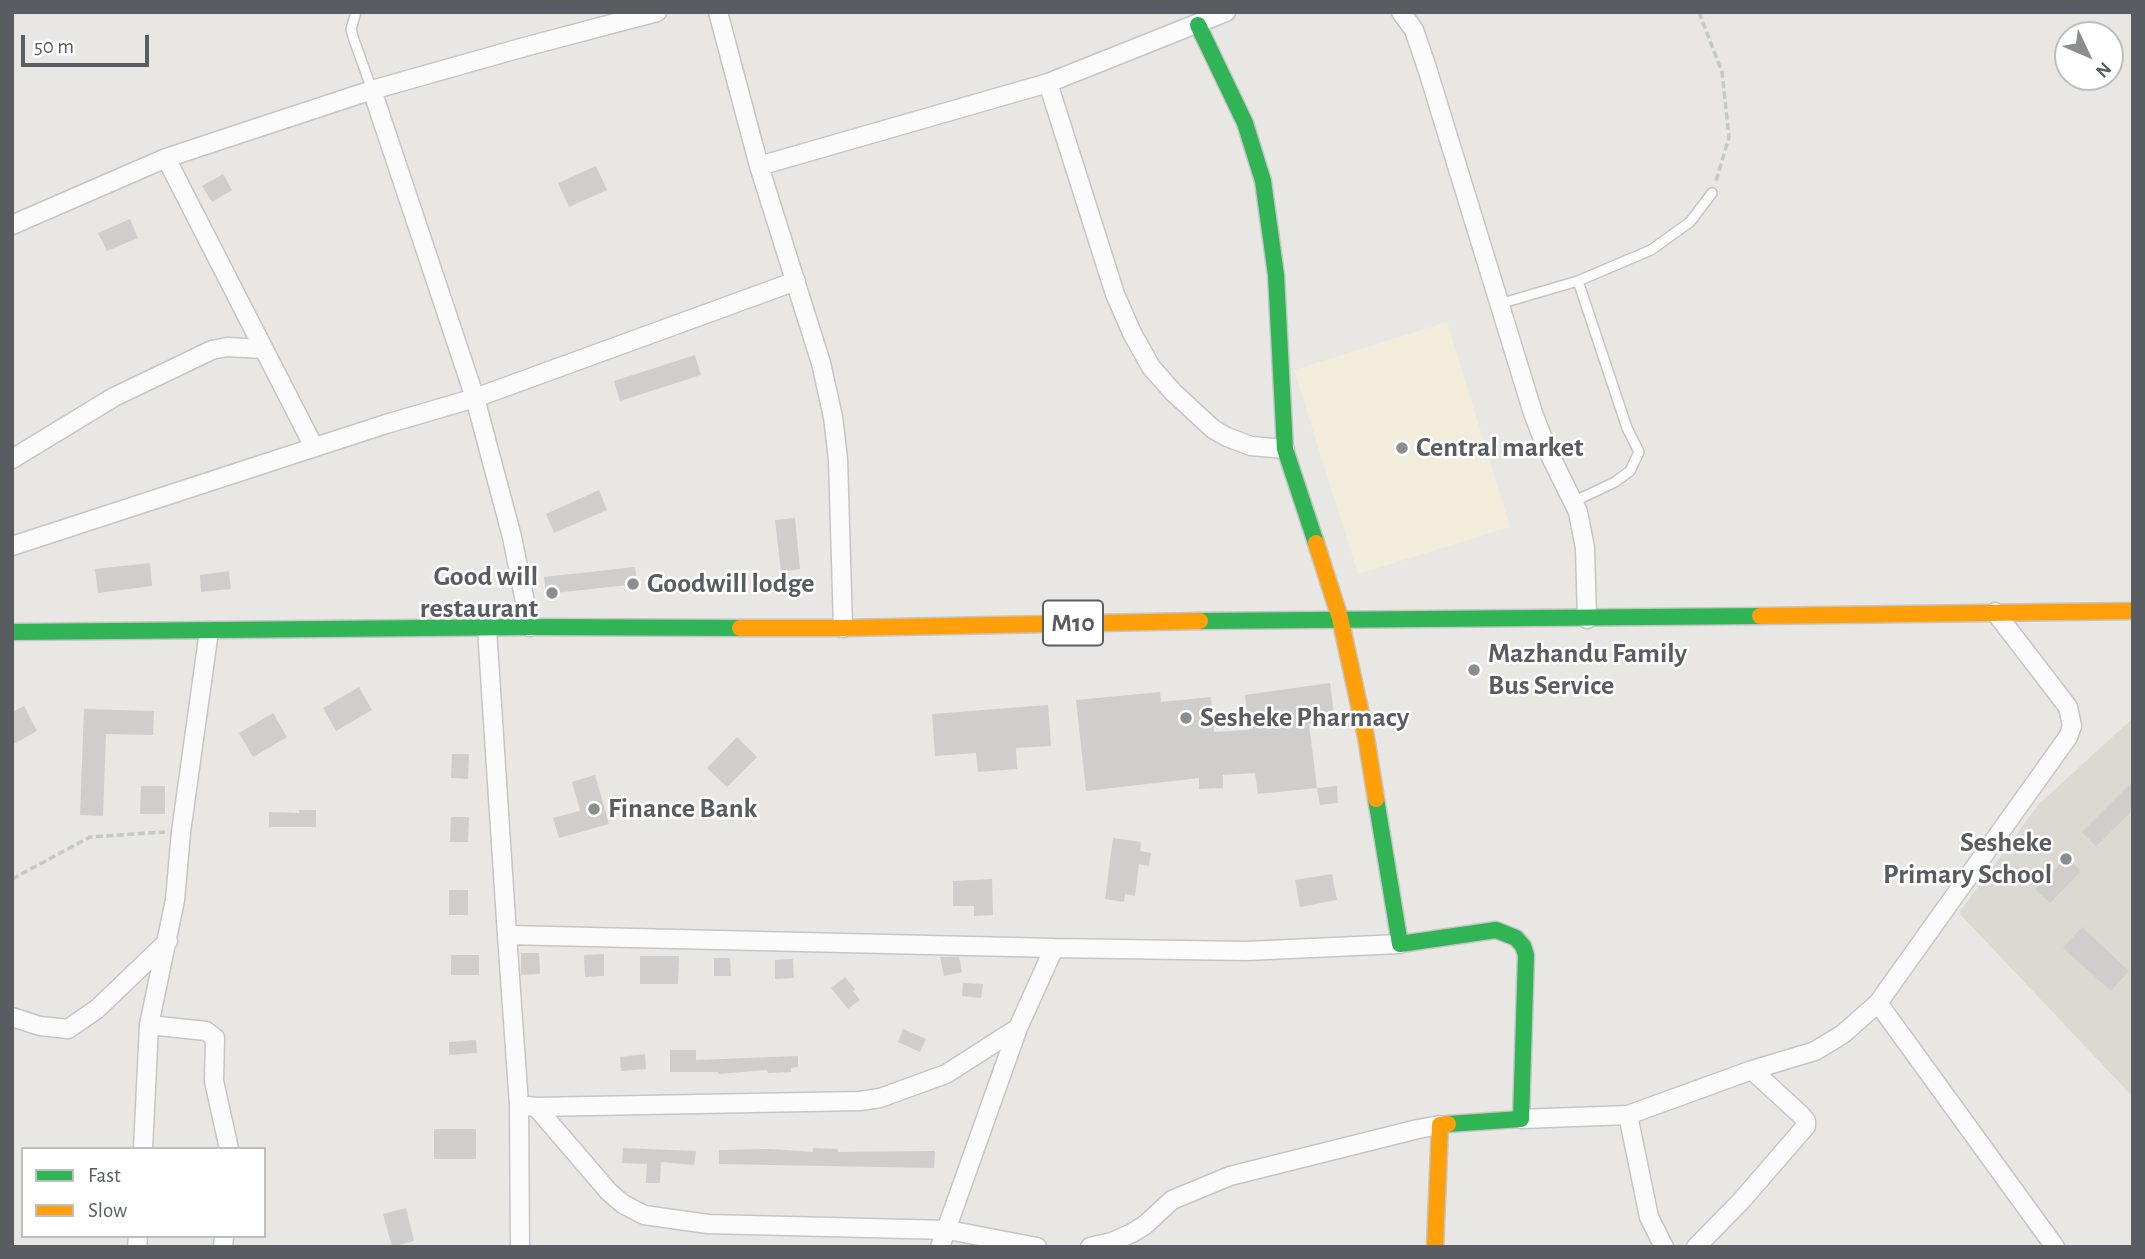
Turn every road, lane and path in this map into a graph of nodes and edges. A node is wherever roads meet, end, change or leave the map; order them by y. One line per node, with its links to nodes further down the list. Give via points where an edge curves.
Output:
1 (356, 12): 9 (lane, via 352,37)
2 (657, 12): 9 (street)
3 (718, 12): 11 (street)
4 (1226, 12): 7 (street)
5 (1401, 12): 16 (street, via 1414,30 1427,68)
6 (1699, 12): 12 (path, via 1723,72 1729,138)
7 (1198, 25): 8 (street); 20 (main road, via 1245,123 1263,181 1276,275)
8 (1048, 83): 11 (street); 20 (street, via 1115,294 1151,367 1227,438)
9 (372, 90): 10 (street); 18 (street)
10 (166, 158): 13 (street); 17 (street)
11 (759, 166): 14 (street)
12 (1712, 193): 15 (lane, via 1690,222 1651,250)
13 (12, 225)
14 (796, 281): 18 (street); 30 (street, via 833,417)
15 (1578, 281): 16 (lane); 22 (lane, via 1639,452 1630,471)
16 (1499, 304): 22 (street, via 1546,447)
17 (264, 349): 19 (street); 21 (street, via 212,350 114,397)
18 (475, 398): 19 (street); 28 (street, via 512,537)
19 (314, 447): 23 (street)
20 (1285, 449): 26 (main road)
21 (12, 458)
22 (1575, 501): 27 (street, via 1585,548)
23 (12, 546)
24 (2133, 611): 25 (main road, M10)
25 (1995, 612): 27 (main road, M10); 39 (street, via 2068,707 2072,726)
26 (1340, 618): 27 (main road, M10); 30 (main road, M10); 37 (main road, via 1366,737)
27 (1587, 619)
28 (530, 627): 29 (main road, M10); 30 (main road, M10)
29 (487, 628): 31 (main road, M10); 35 (street)
30 (843, 628)
31 (209, 631): 32 (main road, M10); 33 (street)
32 (12, 632)
33 (181, 832): 34 (path, via 90,837); 36 (street)
34 (12, 879)
35 (508, 935): 38 (street); 44 (street)
36 (167, 941): 40 (street, via 97,1009 68,1029 40,1027); 41 (street)
37 (1400, 944): 38 (street, via 1246,951); 46 (main road, via 1496,930 1508,933 1523,946)
38 (1054, 947): 42 (street)
39 (1878, 1003): 43 (street, via 1830,1044); 57 (street)
40 (12, 1017)
41 (149, 1026): 48 (street); 49 (street, via 206,1031 215,1038 214,1081)
42 (1018, 1028): 44 (street, via 946,1074 880,1098); 50 (street)
43 (1752, 1070): 45 (street); 56 (street, via 1801,1115 1806,1126)
44 (528, 1106): 50 (street, via 609,1192 645,1215 708,1224); 51 (street)
45 (1628, 1115): 46 (street); 55 (street, via 1649,1217)
46 (1521, 1119): 47 (main road)
47 (1440, 1125): 53 (street, via 1230,1176 1172,1200 1132,1233); 54 (main road)
48 (143, 1147)
49 (229, 1147)
50 (944, 1238): 52 (street)
51 (520, 1247)
52 (1037, 1247)
53 (1090, 1247)
54 (1435, 1247)
55 (1664, 1247)
56 (1696, 1247)
57 (2055, 1247)

